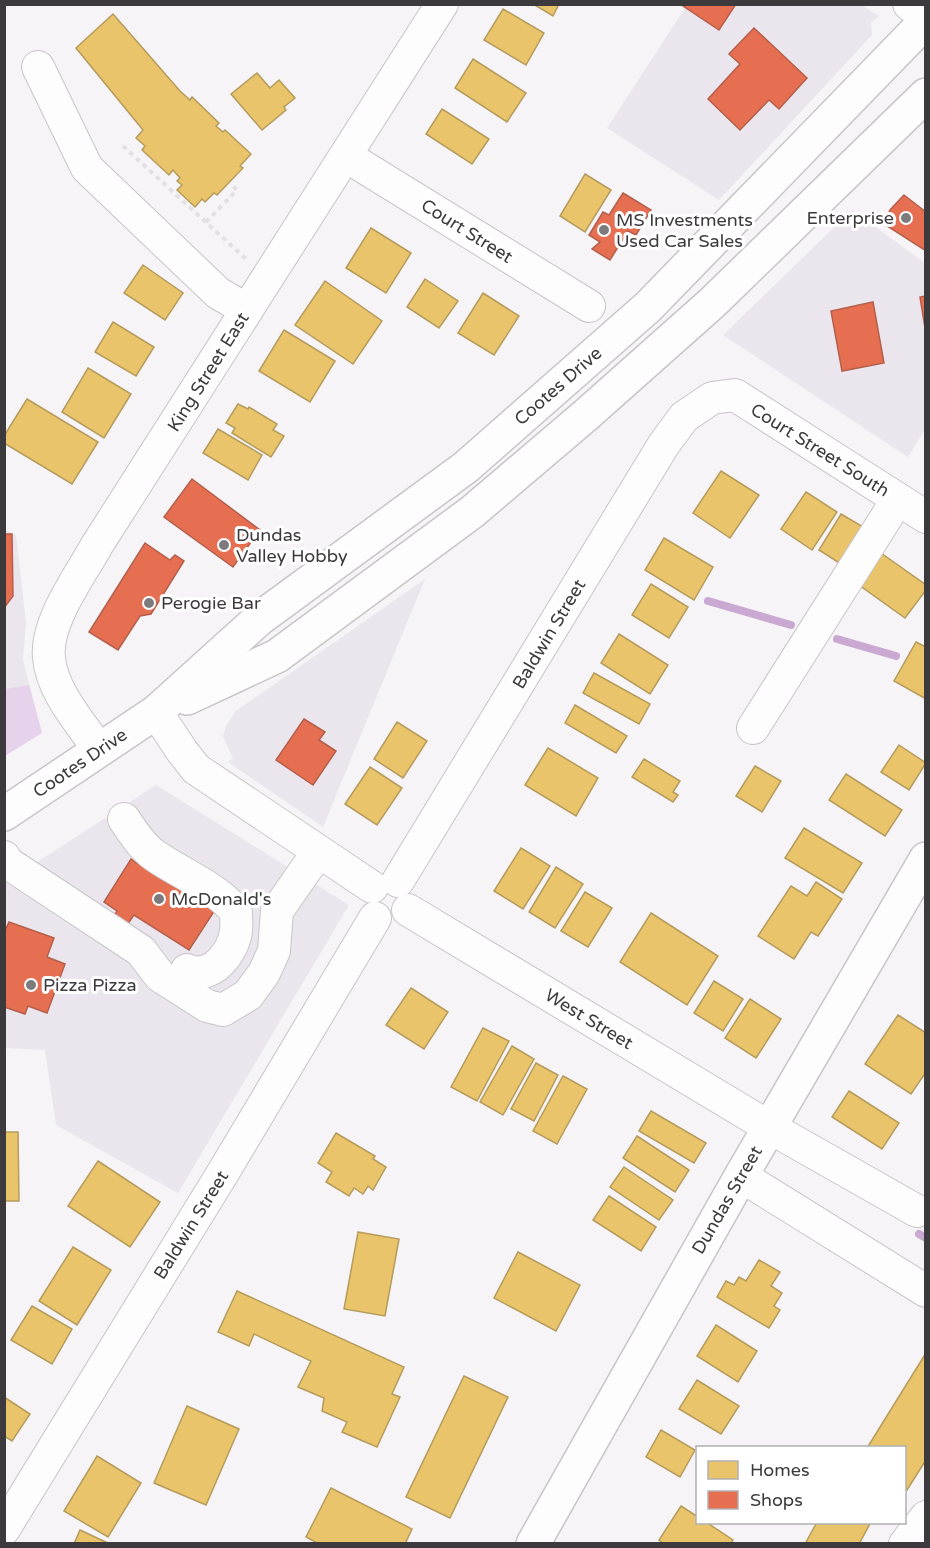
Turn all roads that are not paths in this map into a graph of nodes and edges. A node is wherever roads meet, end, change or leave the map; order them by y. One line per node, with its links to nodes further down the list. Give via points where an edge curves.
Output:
1 (442, 4): 6 (street, King Street East)
2 (909, 4): 3 (street)
3 (926, 19): 12 (main road, Cootes Drive, via 648,307 466,467 259,619)
4 (38, 67): 8 (street, via 87,168 218,294)
5 (926, 94): 12 (main road, Cootes Drive, via 712,303 472,512 277,656)
6 (346, 156): 7 (street, Court Street); 8 (street, King Street East)
7 (589, 306)
8 (247, 310): 14 (street, King Street East, via 97,545 57,615 49,650 51,670 70,708)
9 (712, 398): 10 (street, Court Street South, via 735,395); 20 (street, Baldwin Street, via 684,417 664,444)
10 (898, 499): 11 (street, Court Street South); 13 (street)
11 (926, 517)
12 (156, 712): 14 (main road, Cootes Drive); 17 (street, via 196,769)
13 (753, 728)
14 (99, 750): 15 (main road, Cootes Drive)
15 (4, 814)
16 (124, 819): 23 (street, via 152,854 224,899 236,912 236,933 226,954 204,973 197,974 171,960)
17 (318, 852): 20 (street); 23 (street, via 277,911 274,951 264,974 248,995 231,1007 223,1011 207,1006 160,976)
18 (4, 857): 23 (street)
19 (926, 859): 24 (main road, Dundas Street)
20 (385, 884): 21 (street, via 405,886); 22 (street, via 368,895 367,904)
21 (408, 910): 22 (street, via 397,921 382,922); 24 (street, West Street)
22 (375, 918): 29 (street, Baldwin Street)
23 (141, 951)
24 (769, 1127): 25 (main road, Dundas Street); 26 (street, West Street)
25 (741, 1176): 27 (street); 30 (main road, Dundas Street)
26 (917, 1211)
27 (926, 1291)
28 (926, 1517): 31 (street)
29 (4, 1529)
30 (533, 1544)
31 (906, 1544)

